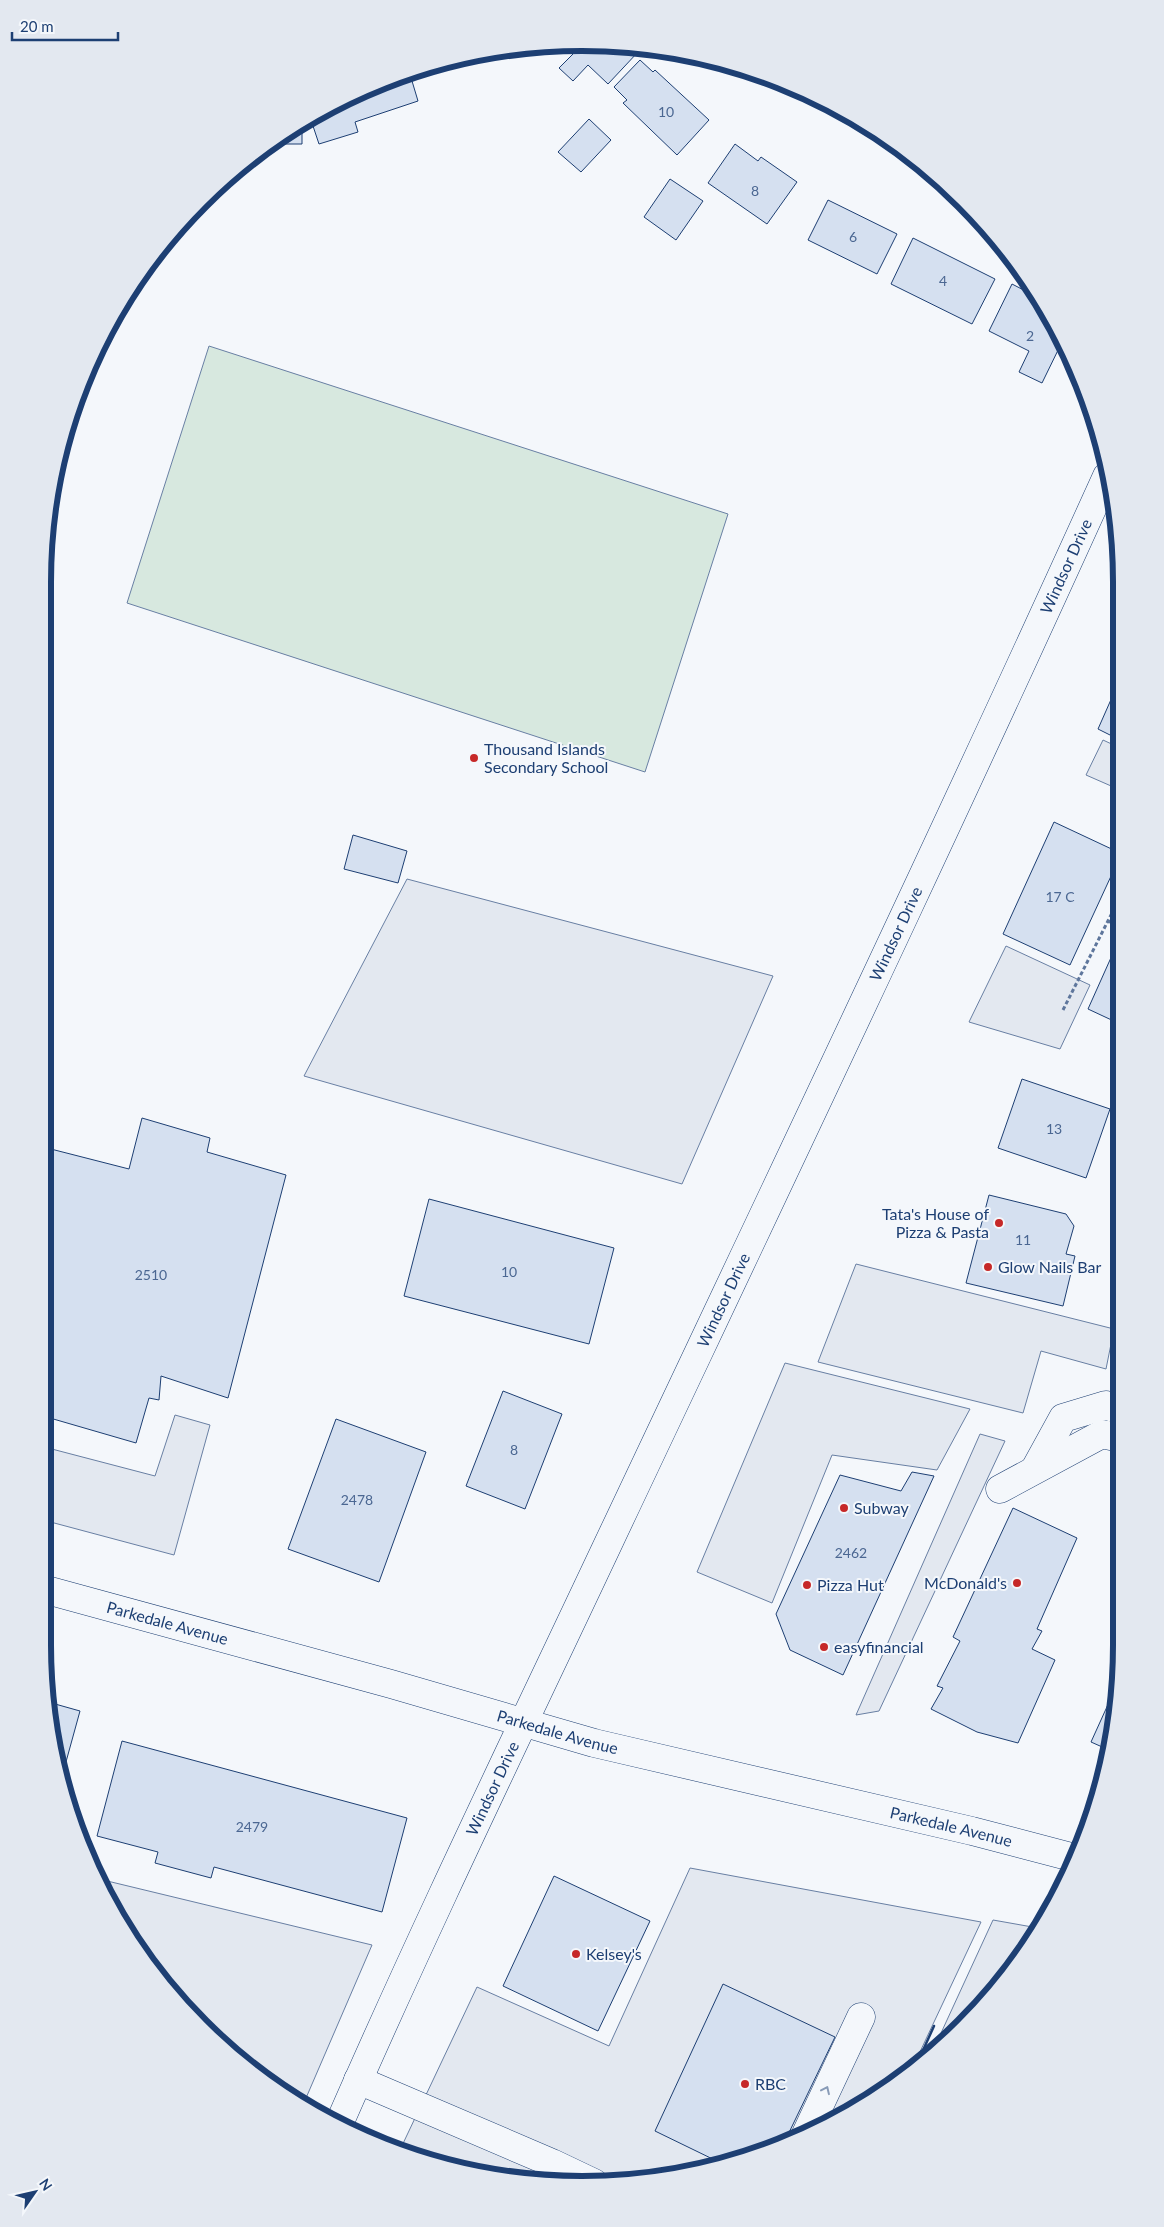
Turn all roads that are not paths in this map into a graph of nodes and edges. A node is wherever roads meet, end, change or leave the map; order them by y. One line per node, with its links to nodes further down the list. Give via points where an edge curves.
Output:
1 (1104, 485): 7 (street, Windsor Drive, via 984,750)
2 (1113, 1408): 4 (street, via 1106,1405 1063,1418)
3 (1113, 1436): 4 (street, via 1102,1434)
4 (1035, 1469): 5 (street)
5 (1000, 1489)
6 (51, 1591): 7 (street, Parkedale Avenue)
7 (522, 1722): 8 (street, Parkedale Avenue, via 594,1743); 10 (street, Windsor Drive)
8 (1068, 1856)
9 (861, 2017): 12 (street, one-way to 9)
10 (358, 2080): 11 (street, Windsor Drive); 13 (street)
11 (342, 2118)
12 (811, 2124)
13 (579, 2176)

